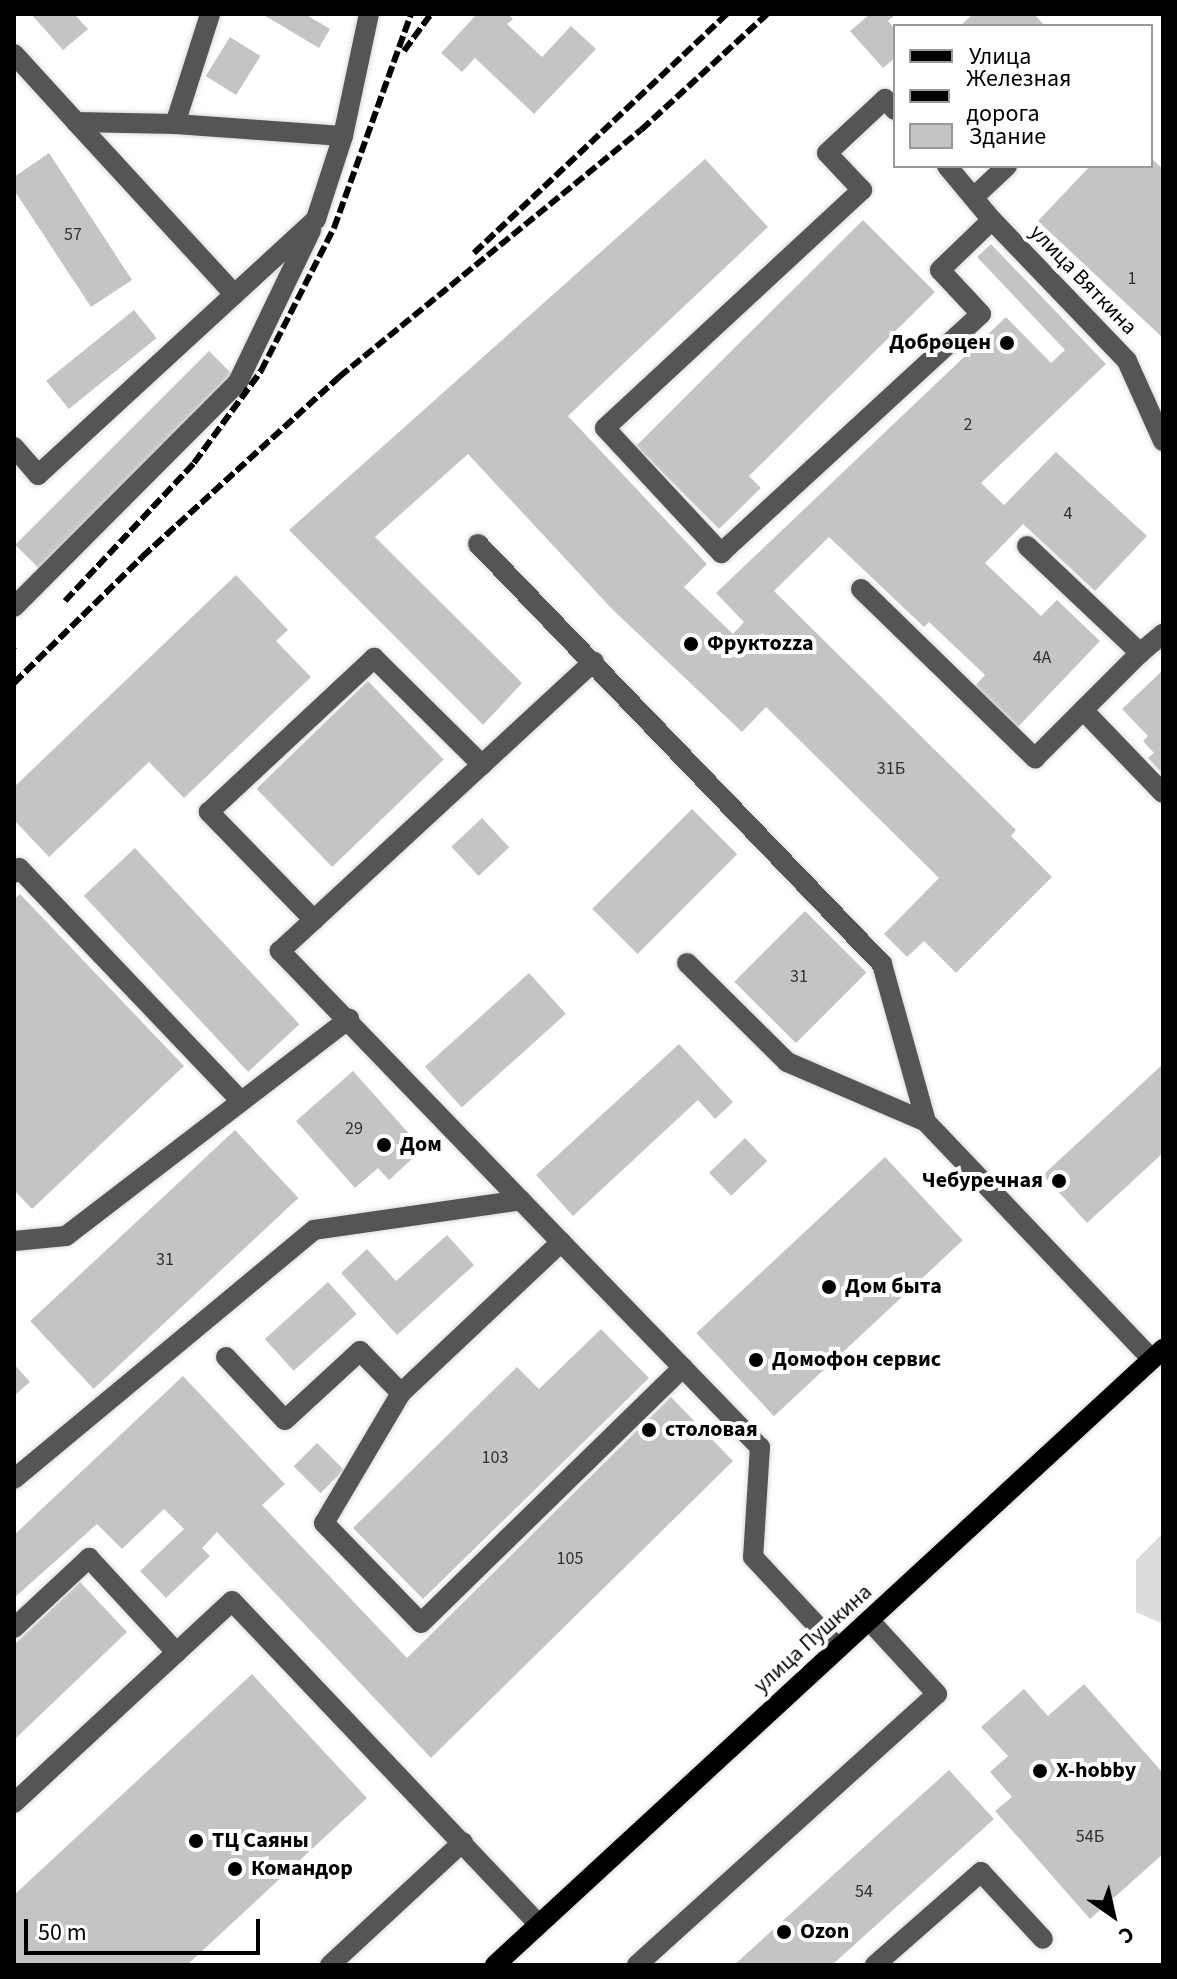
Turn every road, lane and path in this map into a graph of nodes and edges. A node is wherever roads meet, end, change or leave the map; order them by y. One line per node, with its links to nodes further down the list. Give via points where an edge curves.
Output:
1 (210, 14): 6 (street)
2 (369, 14): 7 (street)
3 (14, 54): 5 (street)
4 (890, 105): 12 (street, via 827,153 862,190 605,428 721,553 981,314 940,270)
5 (76, 122): 6 (street); 13 (street)
6 (175, 124): 7 (street)
7 (343, 136): 11 (street)
8 (949, 168): 10 (street, улица Вяткина)
9 (1005, 168): 10 (street)
10 (975, 196): 12 (street, улица Вяткина)
11 (316, 219): 13 (street); 19 (street, via 238,382)
12 (992, 220): 14 (street, улица Вяткина, via 1127,361)
13 (234, 294): 15 (street, via 38,475)
14 (1163, 441)
15 (14, 447)
16 (478, 544): 22 (street)
17 (1027, 546): 21 (street)
18 (861, 589): 23 (street, via 1035,758)
19 (14, 607)
20 (1163, 634): 21 (street)
21 (1140, 653): 23 (street)
22 (594, 661): 24 (street); 31 (street, via 882,964)
23 (1083, 710): 25 (street)
24 (482, 765): 27 (street); 27 (street, via 374,658 209,812)
25 (1163, 793)
26 (14, 873): 30 (street, via 19,868)
27 (314, 920): 29 (street, via 280,951)
28 (687, 963): 31 (street, via 787,1062)
29 (349, 1019): 30 (street); 32 (street)
30 (241, 1101): 33 (street, via 66,1236)
31 (926, 1122): 35 (street)
32 (521, 1200): 34 (street); 39 (street, via 314,1230)
33 (14, 1241)
34 (561, 1242): 37 (street); 38 (street)
35 (1157, 1354): 40 (main road, улица Пушкина)
36 (226, 1357): 38 (street, via 285,1420 360,1351)
37 (683, 1367): 38 (street, via 421,1623 324,1523); 42 (street, via 760,1447 753,1557)
38 (401, 1393)
39 (14, 1479)
40 (869, 1620): 42 (main road, улица Пушкина); 50 (street, via 937,1694)
41 (14, 1628): 43 (street, via 89,1558)
42 (838, 1648): 46 (main road, улица Пушкина)
43 (177, 1653): 44 (street); 45 (street, via 232,1601)
44 (14, 1803)
45 (463, 1842): 46 (street); 48 (street)
46 (538, 1924): 49 (main road, улица Пушкина)
47 (1043, 1939): 51 (street, via 981,1872)
48 (330, 1965)
49 (495, 1965)
50 (637, 1965)
51 (875, 1965)

